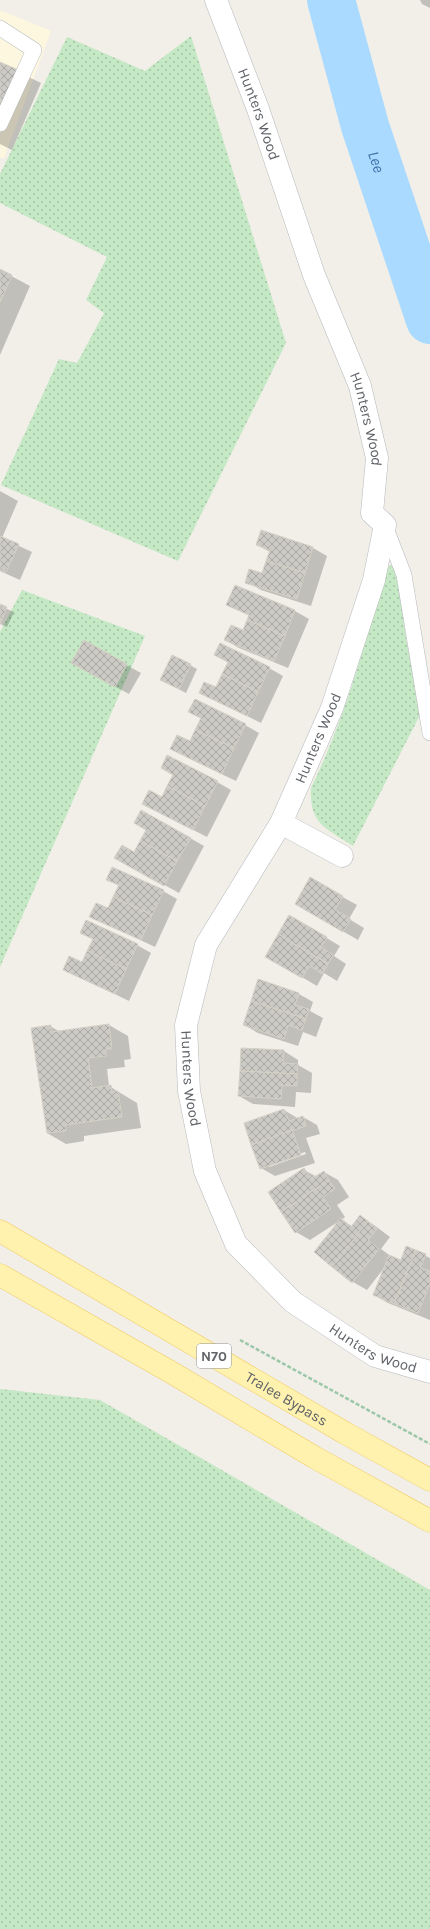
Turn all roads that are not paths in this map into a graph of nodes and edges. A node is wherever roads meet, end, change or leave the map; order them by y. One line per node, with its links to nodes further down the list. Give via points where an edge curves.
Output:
1 (216, 0): 4 (street, Hunters Wood, via 258,109 314,275 360,386 377,458 372,513)
2 (0, 28): 3 (lane, via 34,50)
3 (0, 124)
4 (384, 525): 5 (lane, via 404,576); 6 (street, Hunters Wood, via 374,580 332,708)
5 (430, 733)
6 (281, 823): 7 (street); 10 (street, Hunters Wood, via 206,945 186,1025 189,1091 205,1171 236,1244 293,1302 375,1356)
7 (342, 856)
8 (0, 1231): 11 (main road, Tralee Bypass / N70)
9 (0, 1275): 12 (main road, N70, via 314,1457)
10 (430, 1372)
11 (430, 1480)
12 (430, 1521)

